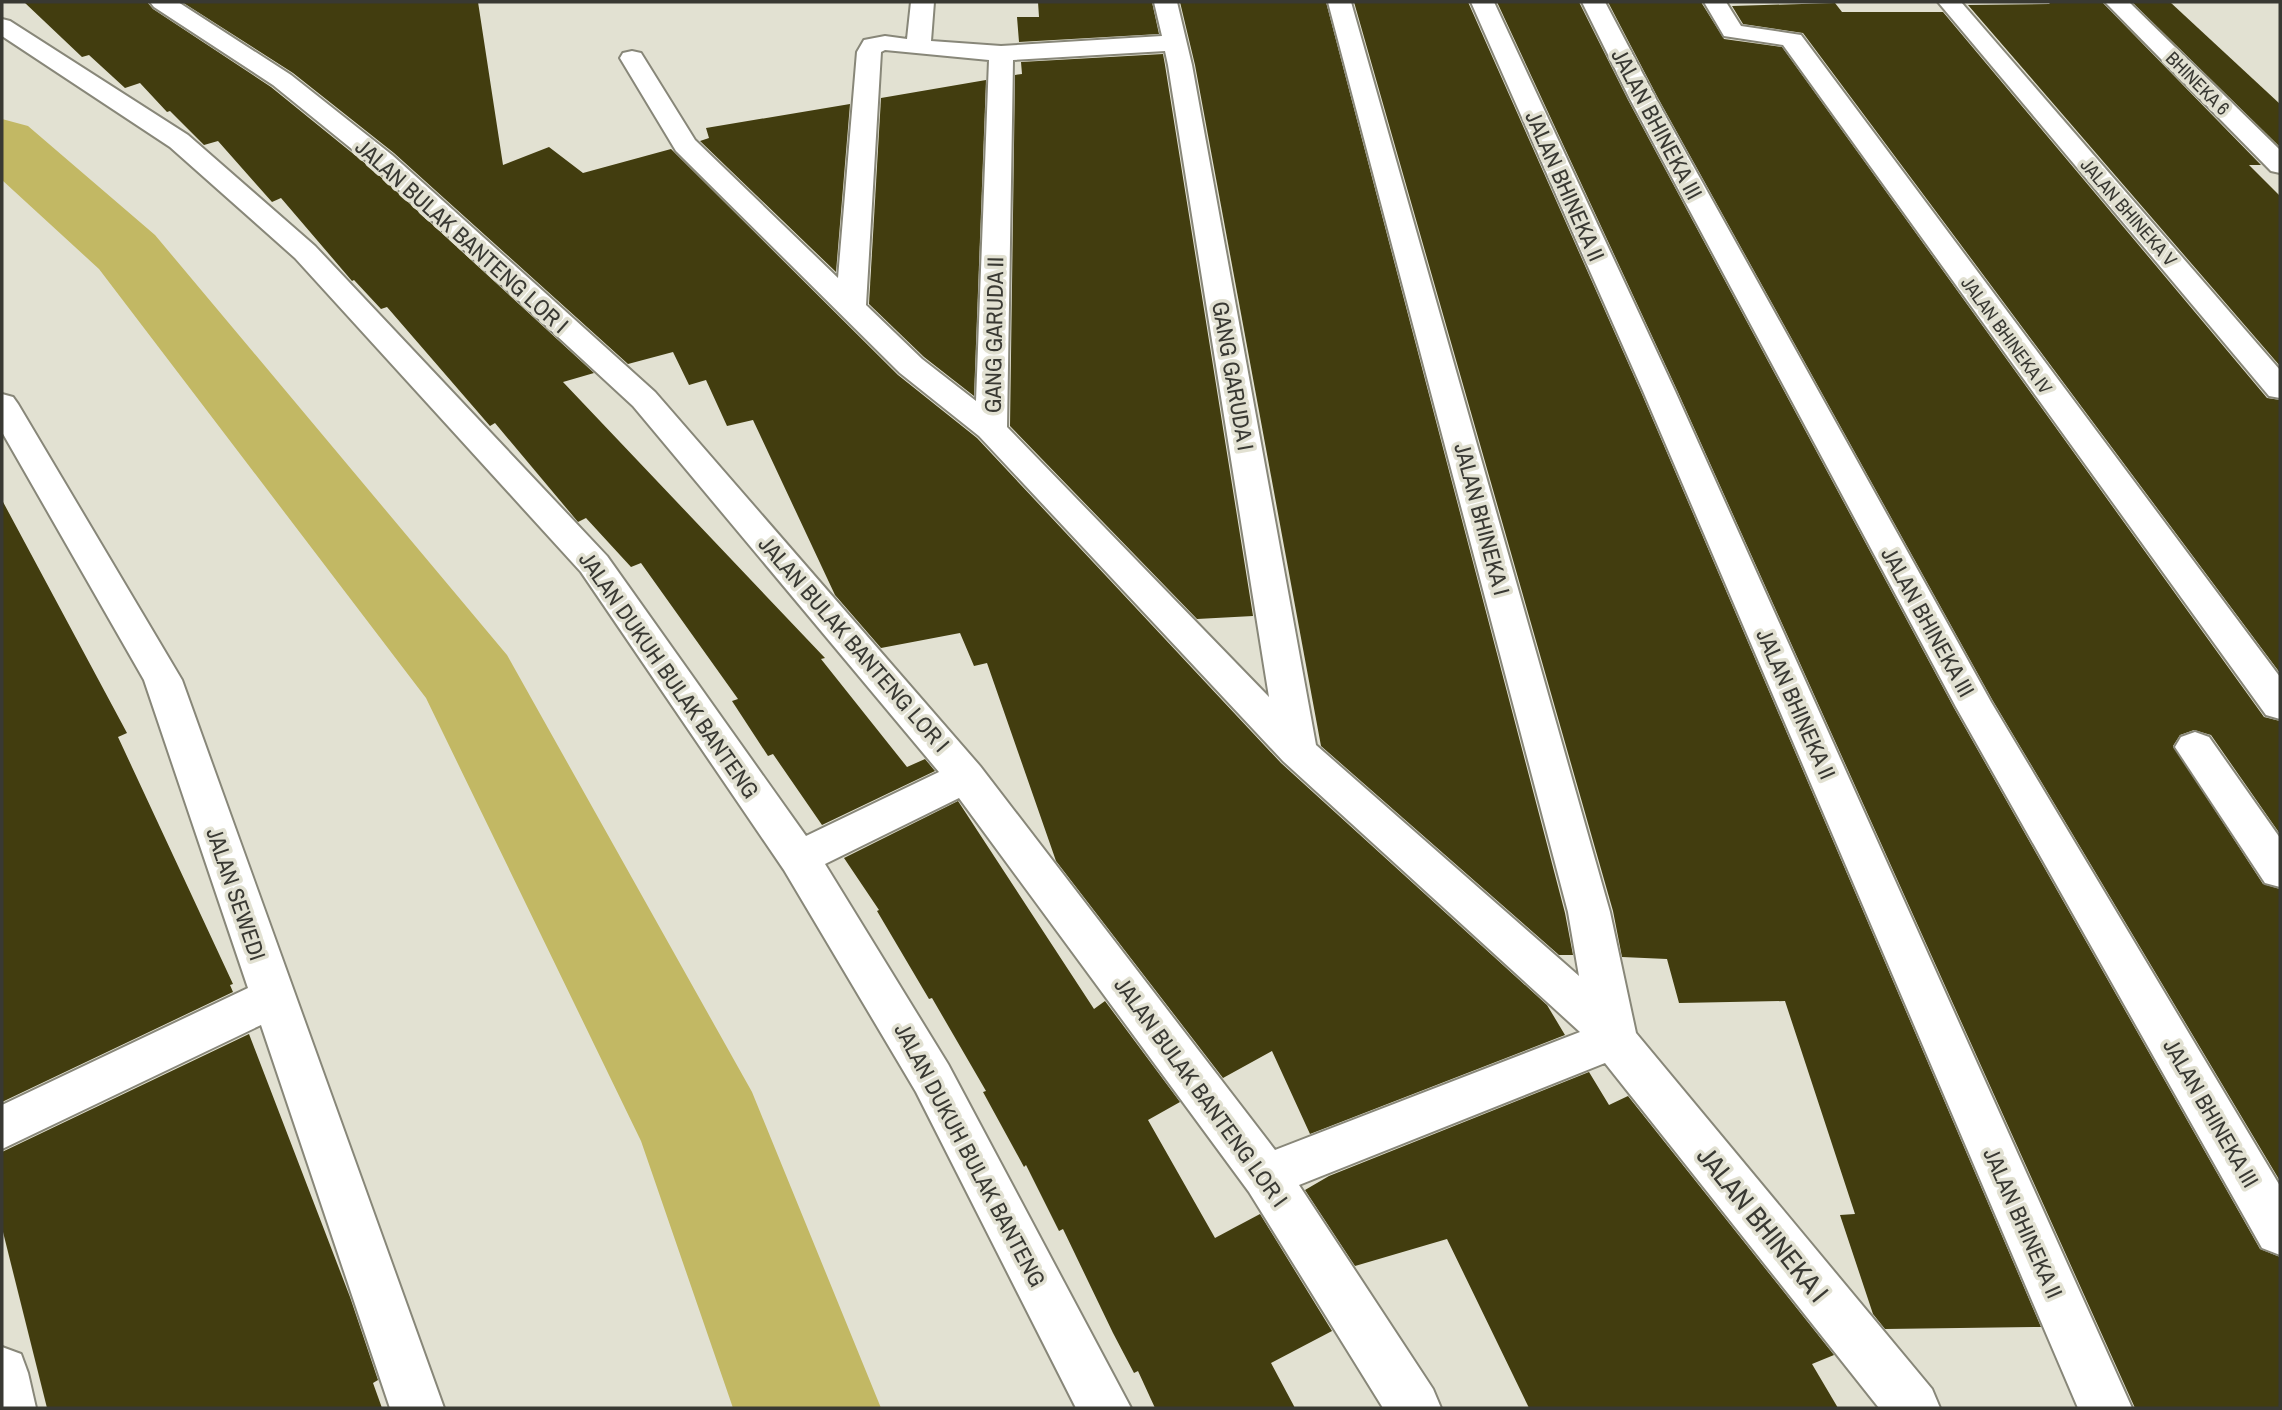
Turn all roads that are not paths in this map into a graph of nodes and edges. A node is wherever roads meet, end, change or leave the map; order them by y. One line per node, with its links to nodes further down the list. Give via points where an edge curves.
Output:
1 (162, 2): 23 (street, JALAN BULAK BANTENG LOR I, via 282,80 383,162 644,399)
2 (922, 2): 12 (street)
3 (1166, 2): 11 (street, GANG GARUDA I)
4 (1340, 2): 27 (street, JALAN BHINEKA I, via 1589,912)
5 (1482, 2): 37 (street, JALAN BHINEKA II, via 1659,391)
6 (1593, 2): 30 (street, JALAN BHINEKA III, via 1975,708)
7 (1715, 2): 20 (street, JALAN BHINEKA IV, via 1732,31 1792,40)
8 (1950, 2): 17 (street, JALAN BHINEKA V)
9 (2116, 2): 15 (street, BHINEKA 6)
10 (2, 26): 24 (street, JALAN DUKUH BULAK BANTENG, via 180,141 305,252 594,565)
11 (1174, 43): 13 (street); 22 (street, GANG GARUDA I)
12 (918, 48): 13 (street); 16 (street, via 885,43 873,45 869,52)
13 (1001, 53): 19 (street, GANG GARUDA II)
14 (632, 58): 16 (street, via 685,145)
15 (2280, 165)
16 (850, 305): 19 (street, via 911,366)
17 (2280, 389)
18 (2, 404): 26 (street, JALAN SEWEDI, via 163,680)
19 (991, 429): 22 (street, GANG GARUDA II)
20 (2280, 705)
21 (2195, 747): 25 (street)
22 (1297, 751): 27 (street, JALAN BHINEKA I)
23 (967, 777): 24 (street); 29 (street, JALAN BULAK BANTENG LOR I)
24 (799, 858): 34 (street, JALAN DUKUH BULAK BANTENG, via 932,1078)
25 (2280, 872)
26 (272, 998): 28 (street); 33 (street, JALAN SEWEDI)
27 (1614, 1039): 29 (street); 36 (street, JALAN BHINEKA I)
28 (2, 1128)
29 (1266, 1176): 35 (street, JALAN BULAK BANTENG LOR I)
30 (2280, 1232)
31 (2, 1373): 32 (street)
32 (9, 1408)
33 (417, 1408)
34 (1104, 1408)
35 (1414, 1408)
36 (1913, 1408)
37 (2105, 1408)

